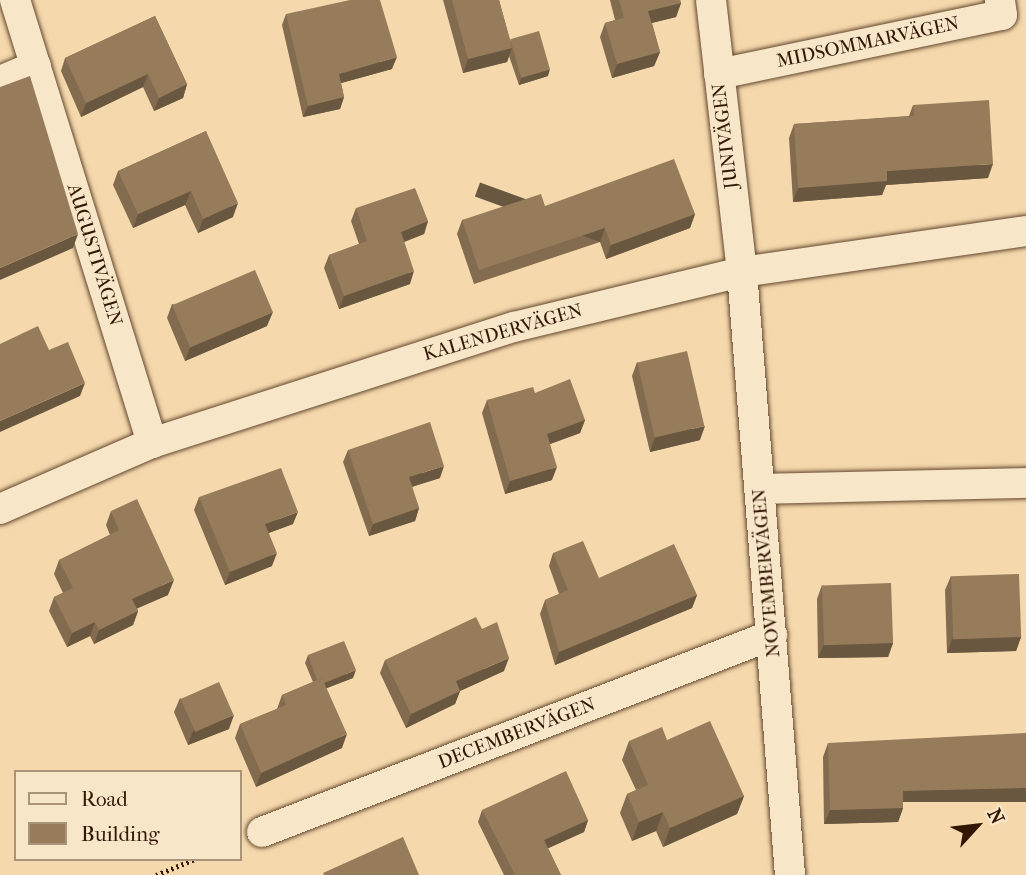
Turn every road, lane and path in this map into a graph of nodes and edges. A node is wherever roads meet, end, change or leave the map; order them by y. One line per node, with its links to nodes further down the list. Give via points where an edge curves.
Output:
1 (15, 0): 4 (street, AUGUSTIVÄGEN)
2 (711, 0): 5 (street, JUNIVÄGEN)
3 (1000, 0): 5 (street, MIDSOMMARVÄGEN, via 1002,15)
4 (36, 66): 6 (street); 9 (street, AUGUSTIVÄGEN)
5 (719, 74): 8 (street, JUNIVÄGEN)
6 (0, 81)
7 (1026, 231): 8 (street, KALENDERVÄGEN)
8 (743, 272): 9 (street, KALENDERVÄGEN, via 514,327); 11 (street, NOVEMBERVÄGEN)
9 (152, 443): 12 (street, KALENDERVÄGEN)
10 (1026, 483): 11 (street)
11 (760, 489): 13 (street, NOVEMBERVÄGEN)
12 (0, 509)
13 (772, 635): 14 (street, DECEMBERVÄGEN); 17 (street, NOVEMBERVÄGEN)
14 (262, 832)
15 (190, 861): 16 (path)
16 (156, 875)
17 (790, 875)

